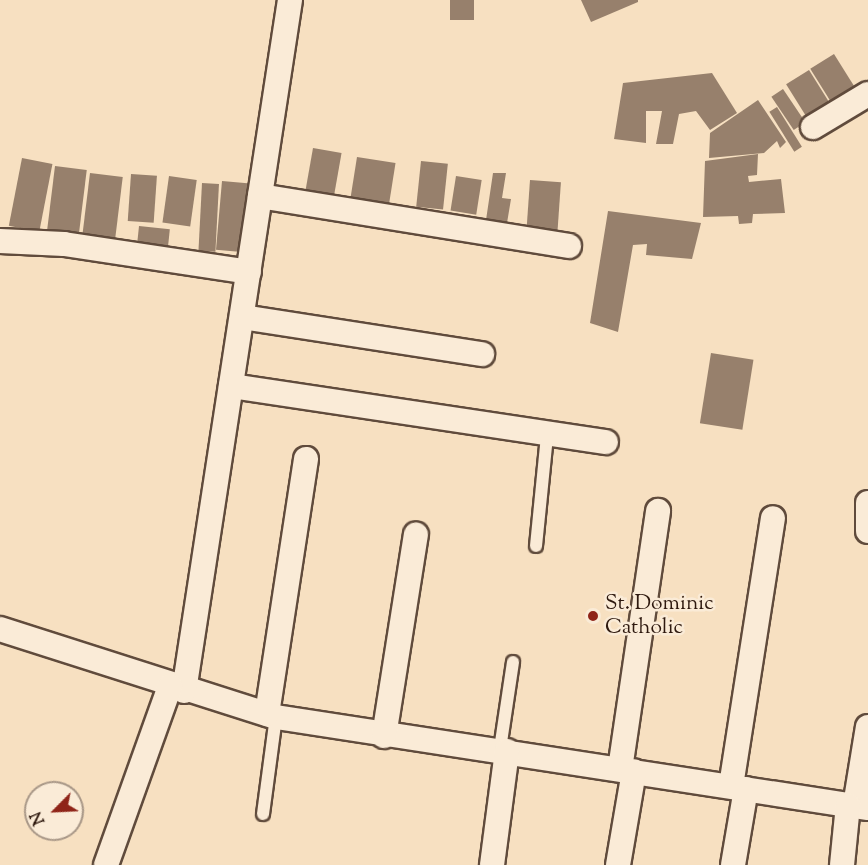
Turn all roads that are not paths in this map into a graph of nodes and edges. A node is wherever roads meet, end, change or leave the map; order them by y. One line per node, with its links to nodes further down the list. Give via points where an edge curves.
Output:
1 (291, 0): 4 (street)
2 (868, 94): 3 (street)
3 (813, 127)
4 (260, 196): 6 (street); 7 (street)
5 (0, 241): 7 (street, via 64,244)
6 (569, 246)
7 (249, 272): 8 (street)
8 (242, 317): 9 (street); 10 (street)
9 (482, 354)
10 (231, 386): 11 (street); 22 (street)
11 (547, 435): 12 (street); 19 (lane)
12 (606, 442)
13 (306, 459): 23 (street)
14 (868, 503): 17 (street)
15 (658, 511): 27 (street)
16 (773, 518): 28 (street)
17 (868, 531)
18 (416, 535): 25 (street)
19 (536, 546)
20 (0, 629): 22 (street)
21 (513, 662): 26 (lane)
22 (177, 689): 23 (street); 31 (street)
23 (272, 715): 25 (street); 30 (lane)
24 (868, 727): 29 (street)
25 (384, 736): 26 (street)
26 (504, 750): 27 (street); 32 (street)
27 (627, 770): 28 (street); 33 (street)
28 (739, 787): 29 (street); 34 (street)
29 (857, 806): 35 (street)
30 (263, 814)
31 (106, 865)
32 (492, 865)
33 (618, 865)
34 (733, 865)
35 (842, 865)

